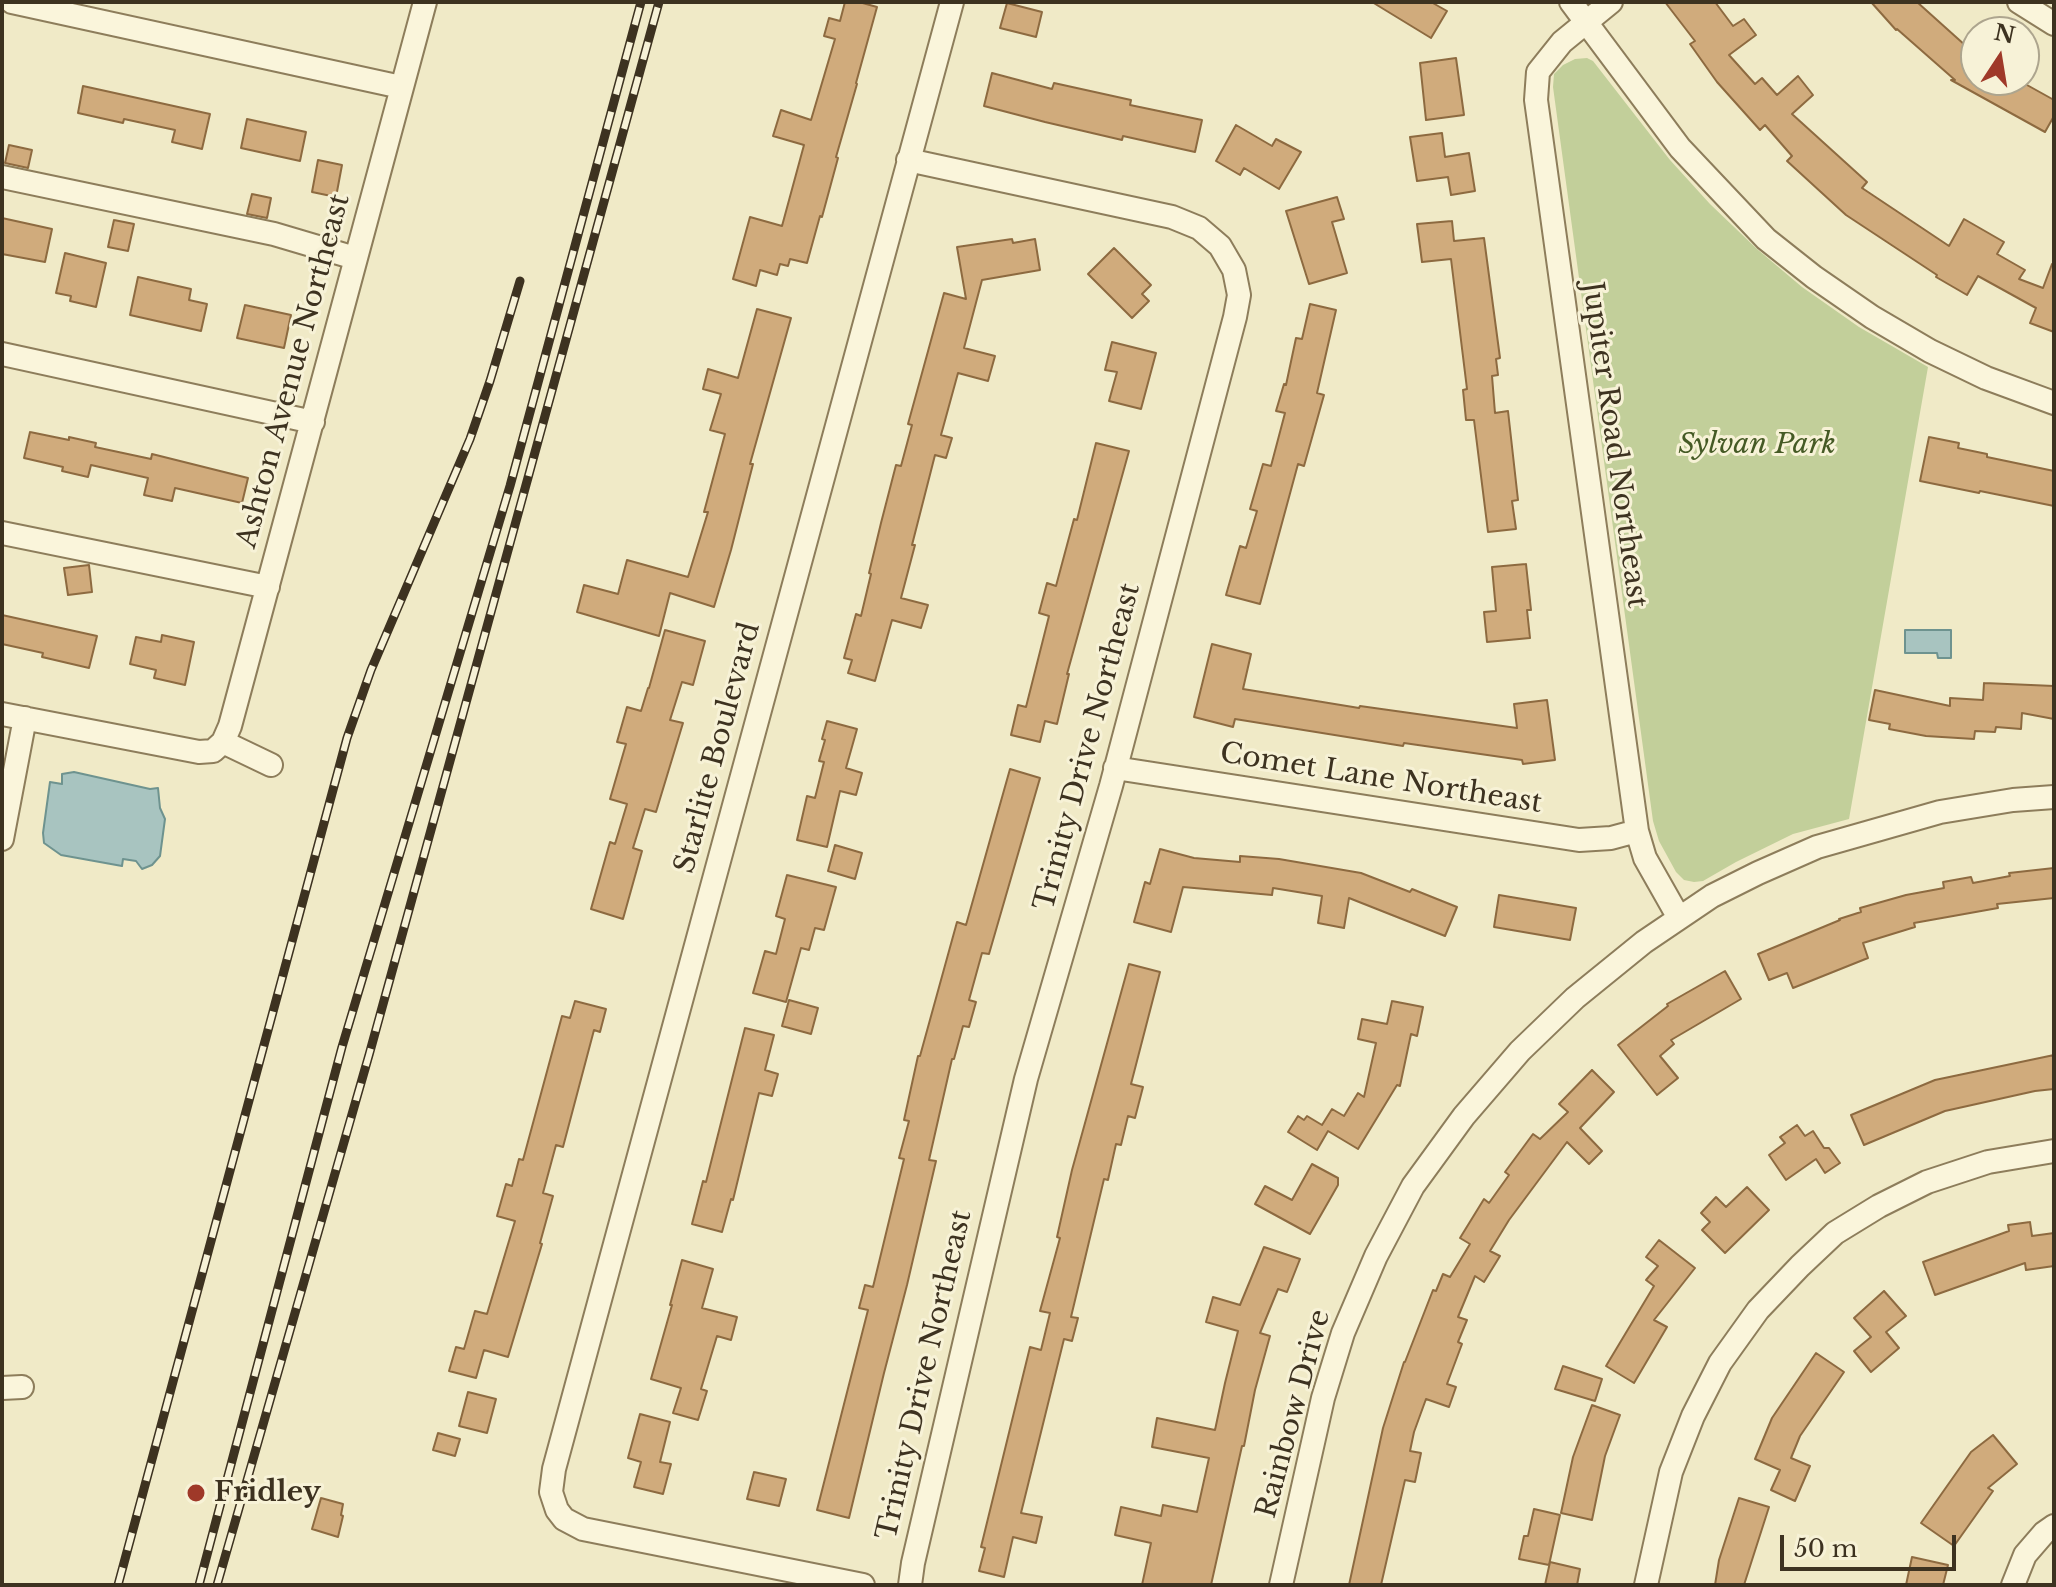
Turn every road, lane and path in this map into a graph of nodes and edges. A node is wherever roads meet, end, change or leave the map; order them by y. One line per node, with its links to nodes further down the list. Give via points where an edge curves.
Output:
1 (12, 2): 9 (street)
2 (425, 2): 9 (street, Ashton Avenue Northeast)
3 (952, 2): 10 (street, Starlite Boulevard)
4 (1571, 2): 7 (street)
5 (1611, 2): 7 (street, Jupiter Road Northeast)
6 (2019, 2): 8 (street)
7 (1587, 21): 14 (street, via 1680,148 1766,239 1872,317 1930,351); 24 (street, Jupiter Road Northeast, via 1538,72 1536,100)
8 (2054, 24)
9 (401, 87): 12 (street, Ashton Avenue Northeast)
10 (908, 160): 22 (street, Trinity Drive Northeast, via 1172,217 1199,228 1220,246 1234,270 1239,295 1235,317); 29 (street, Starlite Boulevard, via 551,1492 564,1519 583,1529)
11 (2, 177): 12 (street, via 274,234)
12 (355, 258): 15 (street, Ashton Avenue Northeast)
13 (2, 354): 15 (street)
14 (2054, 403)
15 (313, 422): 17 (street, Ashton Avenue Northeast)
16 (2, 533): 17 (street)
17 (268, 587): 20 (street, Ashton Avenue Northeast, via 230,726)
18 (2, 714): 19 (street)
19 (25, 718): 20 (street, via 199,752); 25 (street)
20 (218, 746): 21 (street)
21 (271, 765)
22 (1115, 768): 24 (street, Comet Lane Northeast, via 1579,840); 30 (street, Trinity Drive Northeast, via 1026,1079)
23 (2054, 797): 26 (street, Rainbow Drive, via 1940,812 1817,847 1712,896)
24 (1637, 831): 26 (street, Jupiter Road Northeast, via 1645,858)
25 (2, 839)
26 (1679, 918): 31 (street, Rainbow Drive, via 1575,998 1520,1051 1413,1186 1343,1333)
27 (2054, 1151): 32 (street, via 1988,1162 1891,1200 1835,1233 1758,1310 1720,1363 1693,1416 1671,1472)
28 (2054, 1526): 33 (street, via 2025,1555)
29 (863, 1585)
30 (910, 1585)
31 (1281, 1585)
32 (1646, 1585)
33 (2013, 1585)

